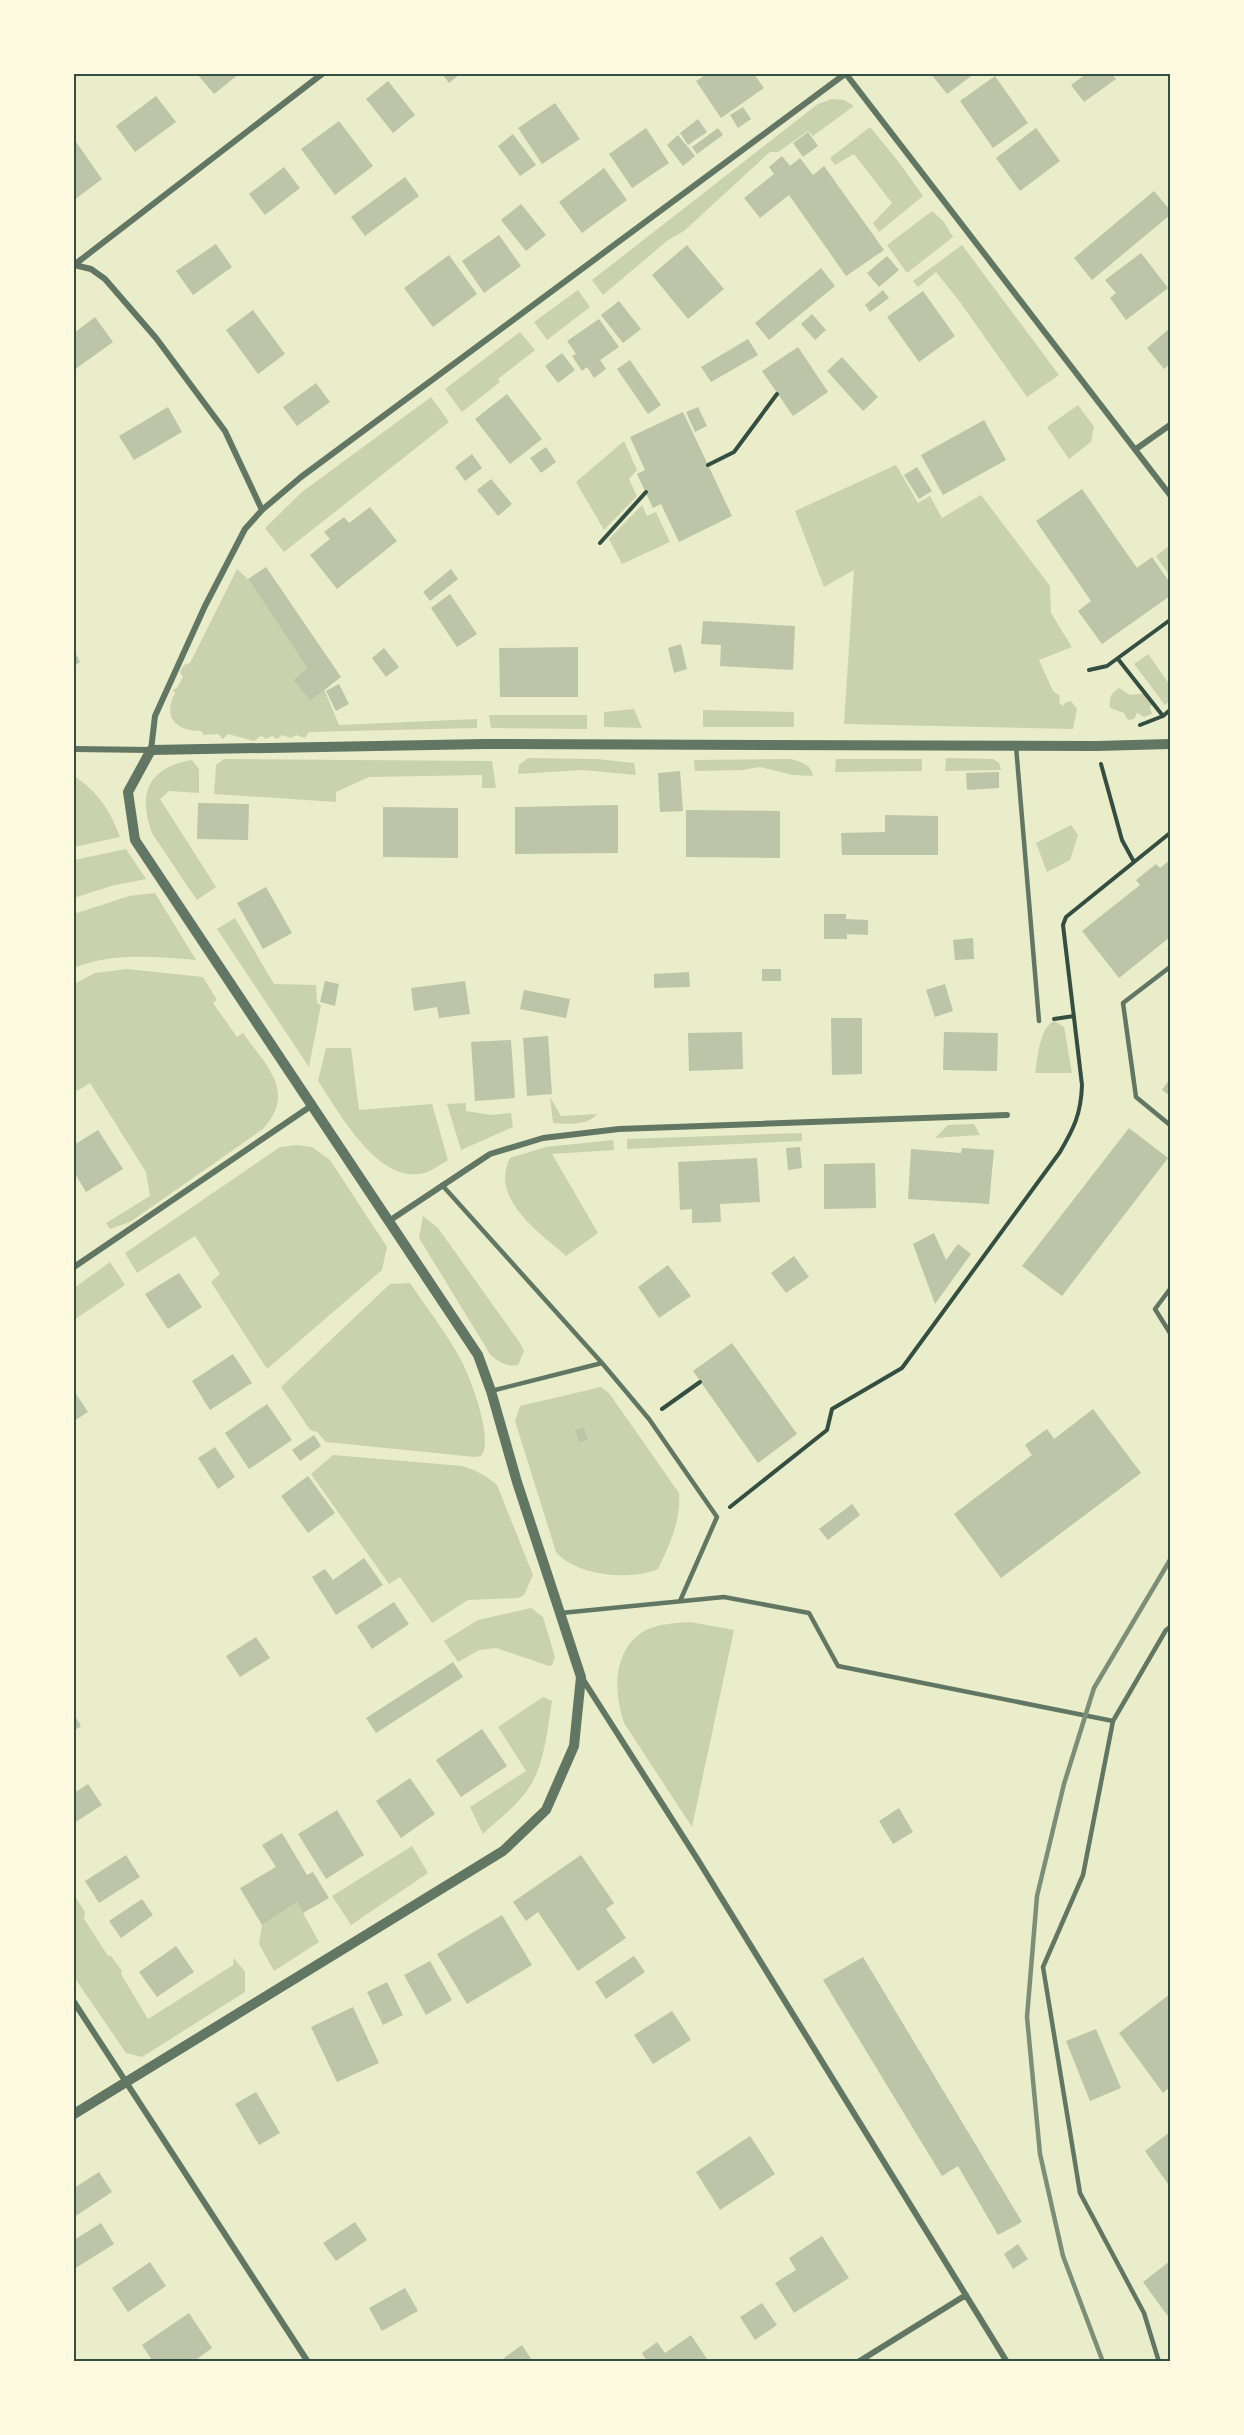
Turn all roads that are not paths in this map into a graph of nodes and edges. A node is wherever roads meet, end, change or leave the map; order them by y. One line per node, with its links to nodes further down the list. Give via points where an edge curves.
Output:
1 (322, 74): 3 (street)
2 (846, 74): 5 (street); 7 (street)
3 (74, 265): 7 (street, via 91,269 105,279 156,338 225,431)
4 (1170, 425): 5 (street)
5 (1136, 449): 6 (street)
6 (1170, 495)
7 (262, 510): 11 (street, via 245,529 205,606 155,716)
8 (1170, 744): 9 (street)
9 (1016, 746): 11 (street, via 485,744); 13 (lane)
10 (74, 749): 11 (street)
11 (151, 750): 14 (street, via 128,792 135,840)
12 (1170, 967): 16 (lane, via 1123,1003 1136,1097)
13 (1039, 1021)
14 (310, 1106): 18 (street); 19 (street)
15 (1007, 1115): 17 (street, via 619,1129 543,1138 490,1154)
16 (1170, 1125)
17 (442, 1185): 18 (street); 22 (lane)
18 (389, 1221): 23 (street, via 478,1355)
19 (74, 1267)
20 (1170, 1289): 21 (lane, via 1155,1309)
21 (1170, 1333)
22 (603, 1363): 23 (lane); 24 (lane, via 649,1419 717,1516)
23 (491, 1391): 25 (street)
24 (680, 1601): 25 (lane); 28 (lane, via 724,1597 809,1613 838,1666)
25 (560, 1613): 27 (street)
26 (1170, 1627): 28 (lane)
27 (581, 1677): 30 (street, via 574,1746 546,1810 502,1851); 32 (street)
28 (1113, 1721): 36 (lane, via 1083,1875 1043,1967 1080,2193 1144,2313)
29 (74, 2002): 30 (street)
30 (126, 2080): 31 (street); 33 (street)
31 (74, 2114)
32 (966, 2295): 34 (street); 35 (street)
33 (308, 2361)
34 (858, 2361)
35 (1007, 2361)
36 (1159, 2361)

